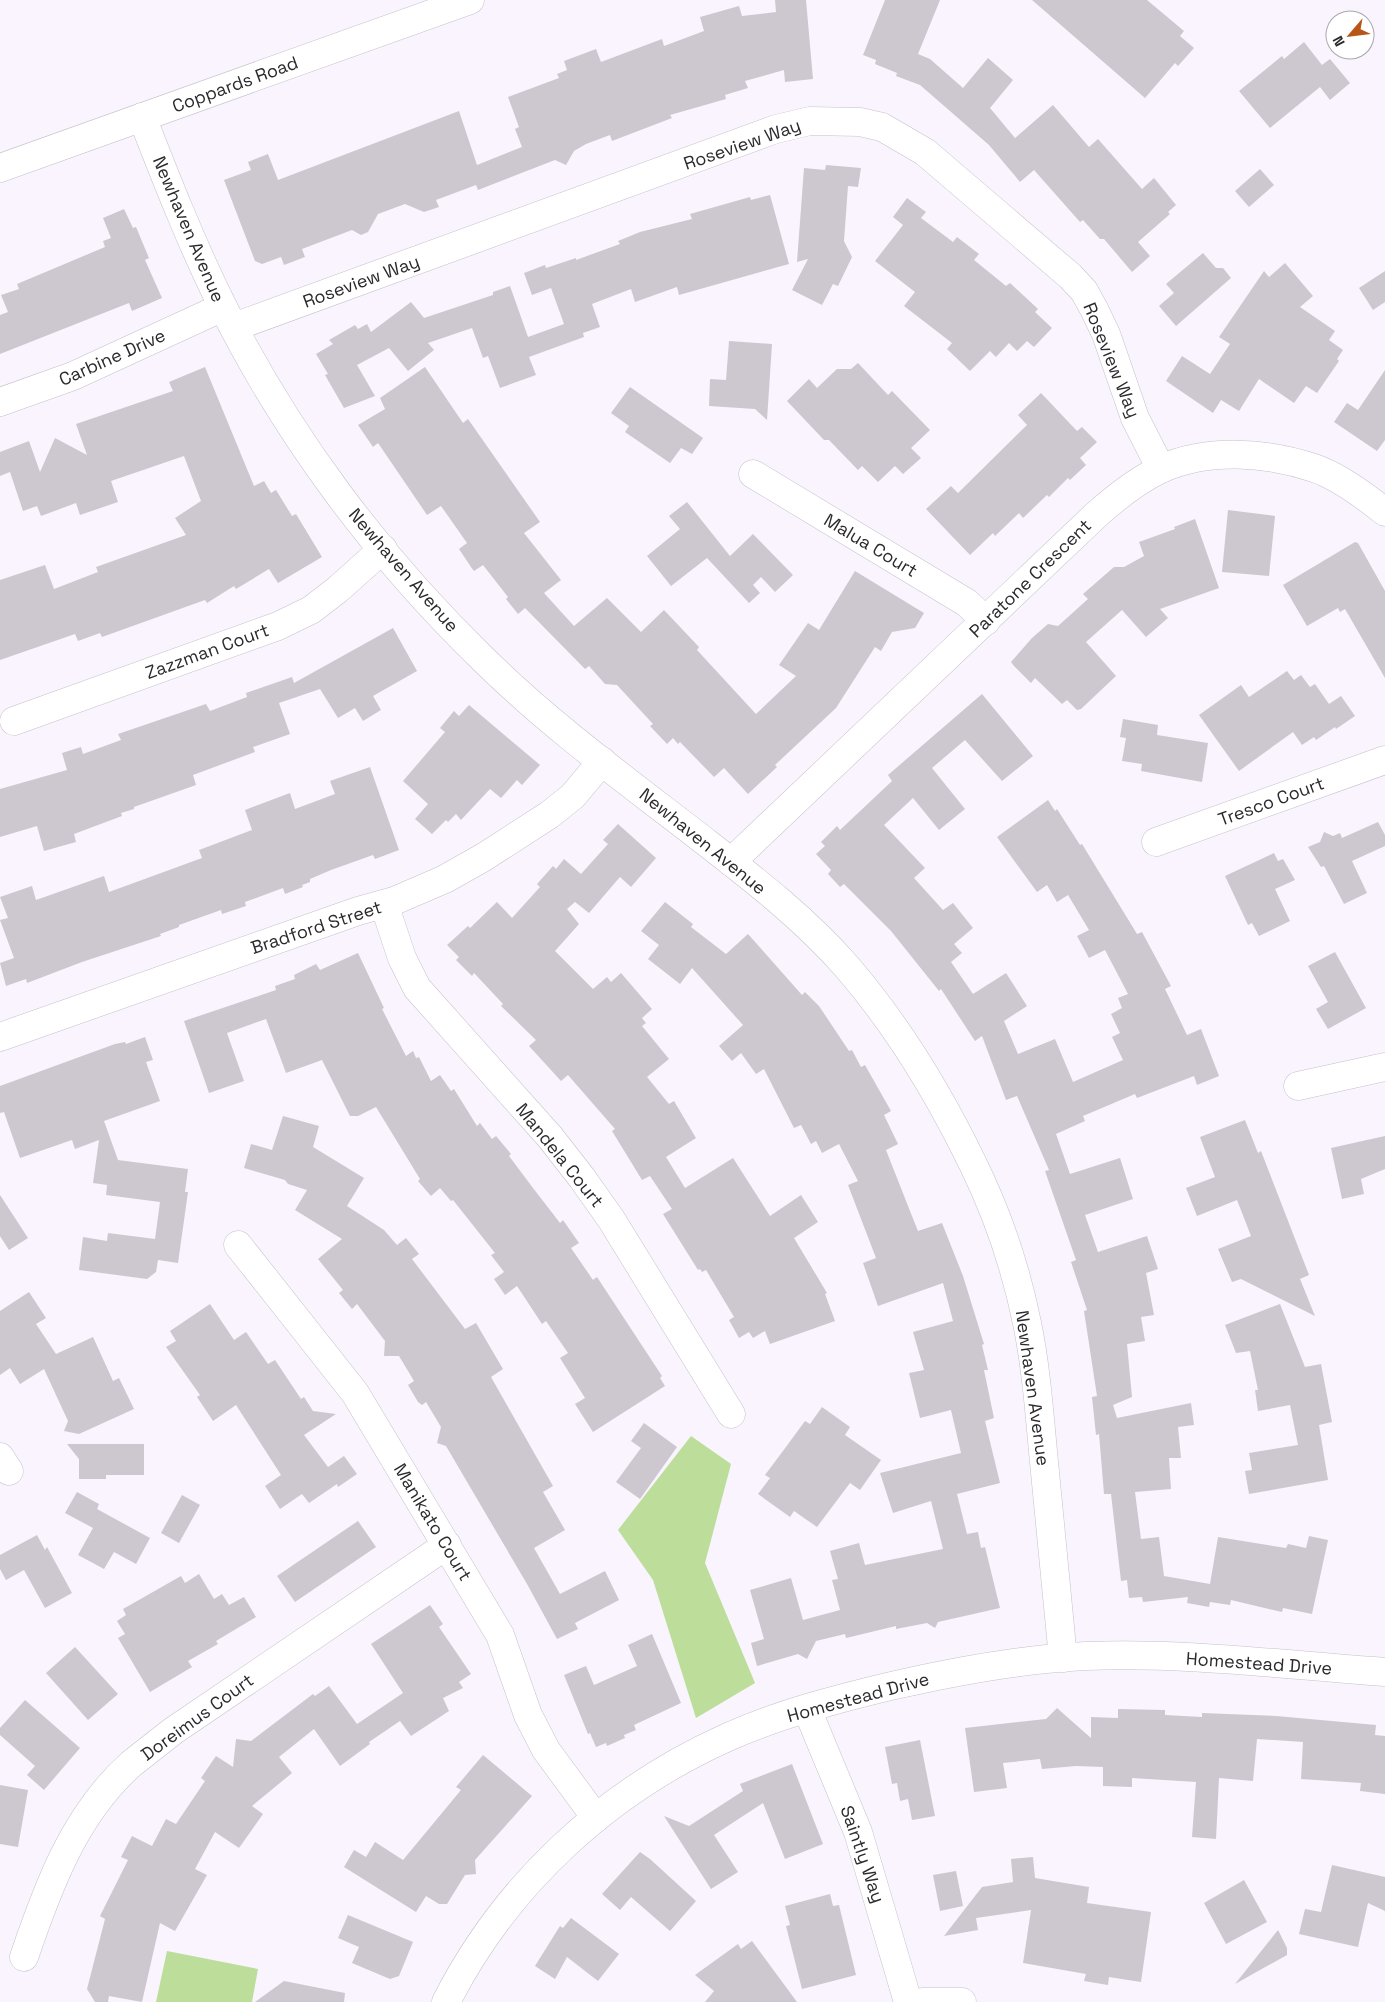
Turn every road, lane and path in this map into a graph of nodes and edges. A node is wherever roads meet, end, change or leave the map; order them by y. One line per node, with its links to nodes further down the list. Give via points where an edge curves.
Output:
1 (470, 0): 2 (street, Coppards Road)
2 (142, 117): 3 (street, Coppards Road); 4 (street, Newhaven Avenue, via 197,252)
3 (0, 168)
4 (228, 317): 5 (street, Carbine Drive); 6 (street, Roseview Way, via 776,129 810,120 860,122 882,127 925,152 1084,291 1106,334 1135,418); 9 (street, Newhaven Avenue, via 286,418)
5 (0, 402)
6 (1161, 470): 8 (street, Paratone Crescent, via 1192,459 1226,454 1276,459 1315,468); 10 (street, Paratone Crescent, via 1125,490 1096,515)
7 (753, 474): 10 (street, Malua Court, via 967,603)
8 (1385, 512)
9 (382, 549): 11 (street, Zazzman Court, via 311,610 278,626); 13 (street, Newhaven Avenue, via 436,612 485,661)
10 (986, 621): 15 (street, Paratone Crescent)
11 (14, 721)
12 (1385, 760): 14 (street, Tresco Court)
13 (602, 761): 15 (street, Newhaven Avenue); 16 (street, Bradford Street, via 572,796 550,815 445,879)
14 (1156, 842)
15 (731, 862): 23 (street, Newhaven Avenue, via 797,916 852,973 893,1025 936,1093 975,1167 1006,1244 1028,1324)
16 (384, 904): 17 (street, Bradford Street); 21 (street, Mandela Court, via 402,958 417,988 550,1137 582,1178 611,1219)
17 (0, 1037)
18 (1385, 1067): 19 (street)
19 (1298, 1086)
20 (238, 1244): 22 (street, Manikato Court, via 355,1393)
21 (731, 1414)
22 (447, 1545): 26 (street, Manikato Court, via 500,1635 528,1715 546,1750); 27 (street, Doreimus Court, via 173,1731 130,1765 102,1796 60,1860)
23 (1064, 1658): 24 (street, Homestead Drive, via 1180,1658); 25 (street, Homestead Drive, via 1021,1661 944,1674)
24 (1385, 1672)
25 (807, 1709): 26 (street, Homestead Drive, via 729,1737 676,1763 619,1799); 29 (street, Saintly Way, via 858,1832)
26 (596, 1818): 28 (street, Homestead Drive, via 569,1840 524,1887 490,1929)
27 (24, 1957)
28 (446, 2002)
29 (908, 2002)
30 (923, 2002): 31 (street)
31 (962, 2002)

